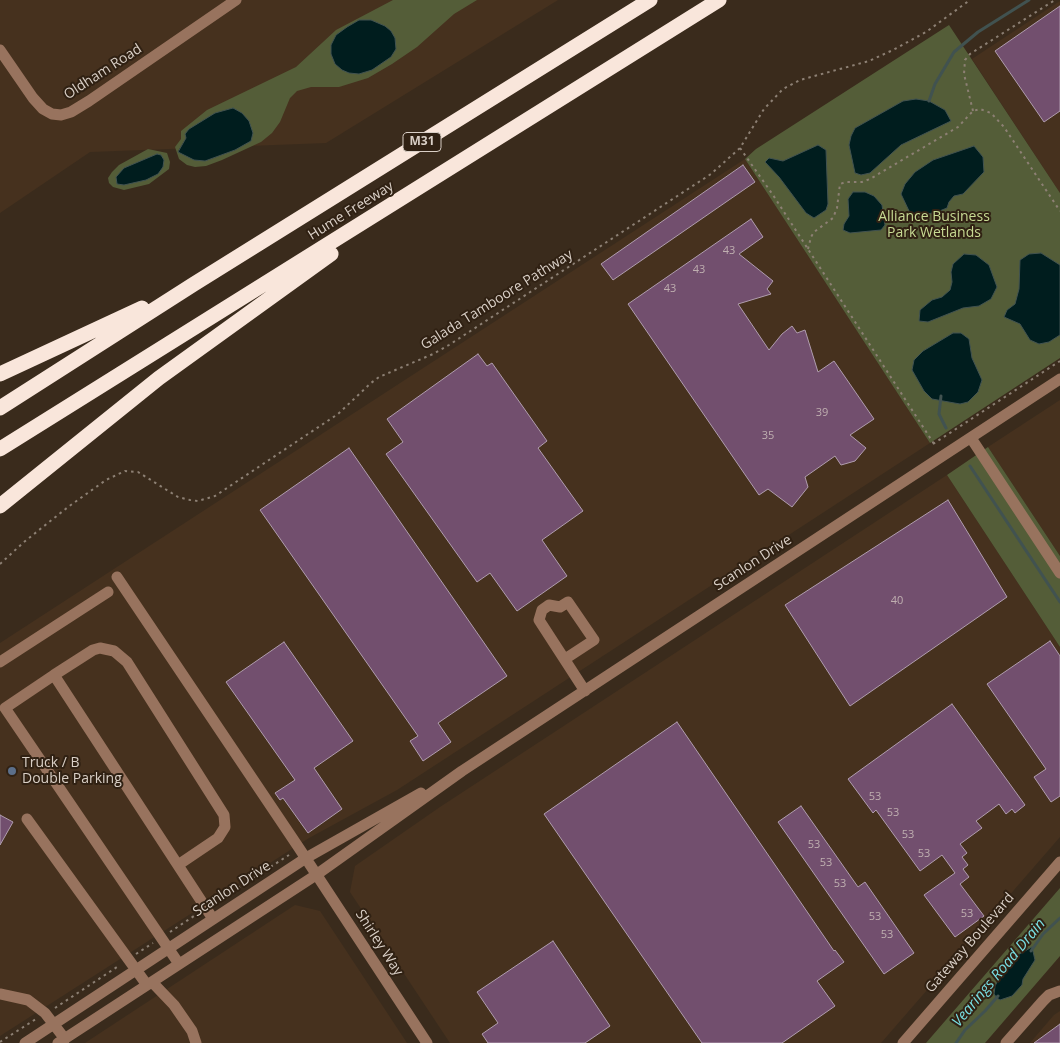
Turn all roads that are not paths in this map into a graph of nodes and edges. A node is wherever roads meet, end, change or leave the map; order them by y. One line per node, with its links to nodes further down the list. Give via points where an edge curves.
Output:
1 (236, 0): 4 (street, Oldham Road, via 90,101 61,115 52,114 33,98)
2 (650, 0): 6 (highway, Hume Freeway / M31)
3 (719, 0): 5 (highway, Hume Freeway / M31)
4 (0, 50)
5 (425, 185): 11 (highway, Hume Freeway / M31); 12 (highway, via 159,378)
6 (194, 284): 7 (highway); 9 (highway, Hume Freeway / M31)
7 (0, 374)
8 (1060, 380): 10 (street, Scanlon Drive)
9 (0, 408)
10 (971, 438): 13 (street); 19 (street, Scanlon Drive)
11 (0, 449)
12 (0, 506)
13 (1060, 573)
14 (117, 577): 23 (street, Shirley Way)
15 (108, 592): 17 (street)
16 (565, 659): 16 (street, via 539,620 542,610 549,605 560,607 568,602 594,640); 19 (street)
17 (0, 662)
18 (54, 675): 20 (street); 25 (street); 25 (street, via 100,648 114,651 127,662 224,815 225,827 218,838)
19 (585, 691): 21 (street, Scanlon Drive)
20 (2, 704): 28 (street)
21 (462, 771): 23 (street, Scanlon Drive); 26 (street, Scanlon Drive)
22 (27, 819): 30 (street)
23 (306, 858): 26 (street, Shirley Way); 27 (street, Scanlon Drive)
24 (1060, 862): 39 (street, Gateway Boulevard)
25 (178, 866): 27 (street)
26 (316, 875): 29 (street, Scanlon Drive); 38 (street, Shirley Way)
27 (213, 919): 28 (street, Scanlon Drive)
28 (168, 948): 29 (street); 30 (street, Scanlon Drive)
29 (179, 964): 31 (street, Scanlon Drive)
30 (136, 969): 31 (street); 34 (street, Scanlon Drive)
31 (150, 984): 35 (street, Scanlon Drive); 37 (street, via 174,1005 192,1031)
32 (1060, 991): 40 (street, via 1043,1001)
33 (0, 994): 34 (street, via 28,1000)
34 (54, 1024): 35 (street); 36 (street, Scanlon Drive)
35 (62, 1041)
36 (25, 1043)
37 (196, 1043)
38 (426, 1043)
39 (903, 1043)
40 (1006, 1043)

